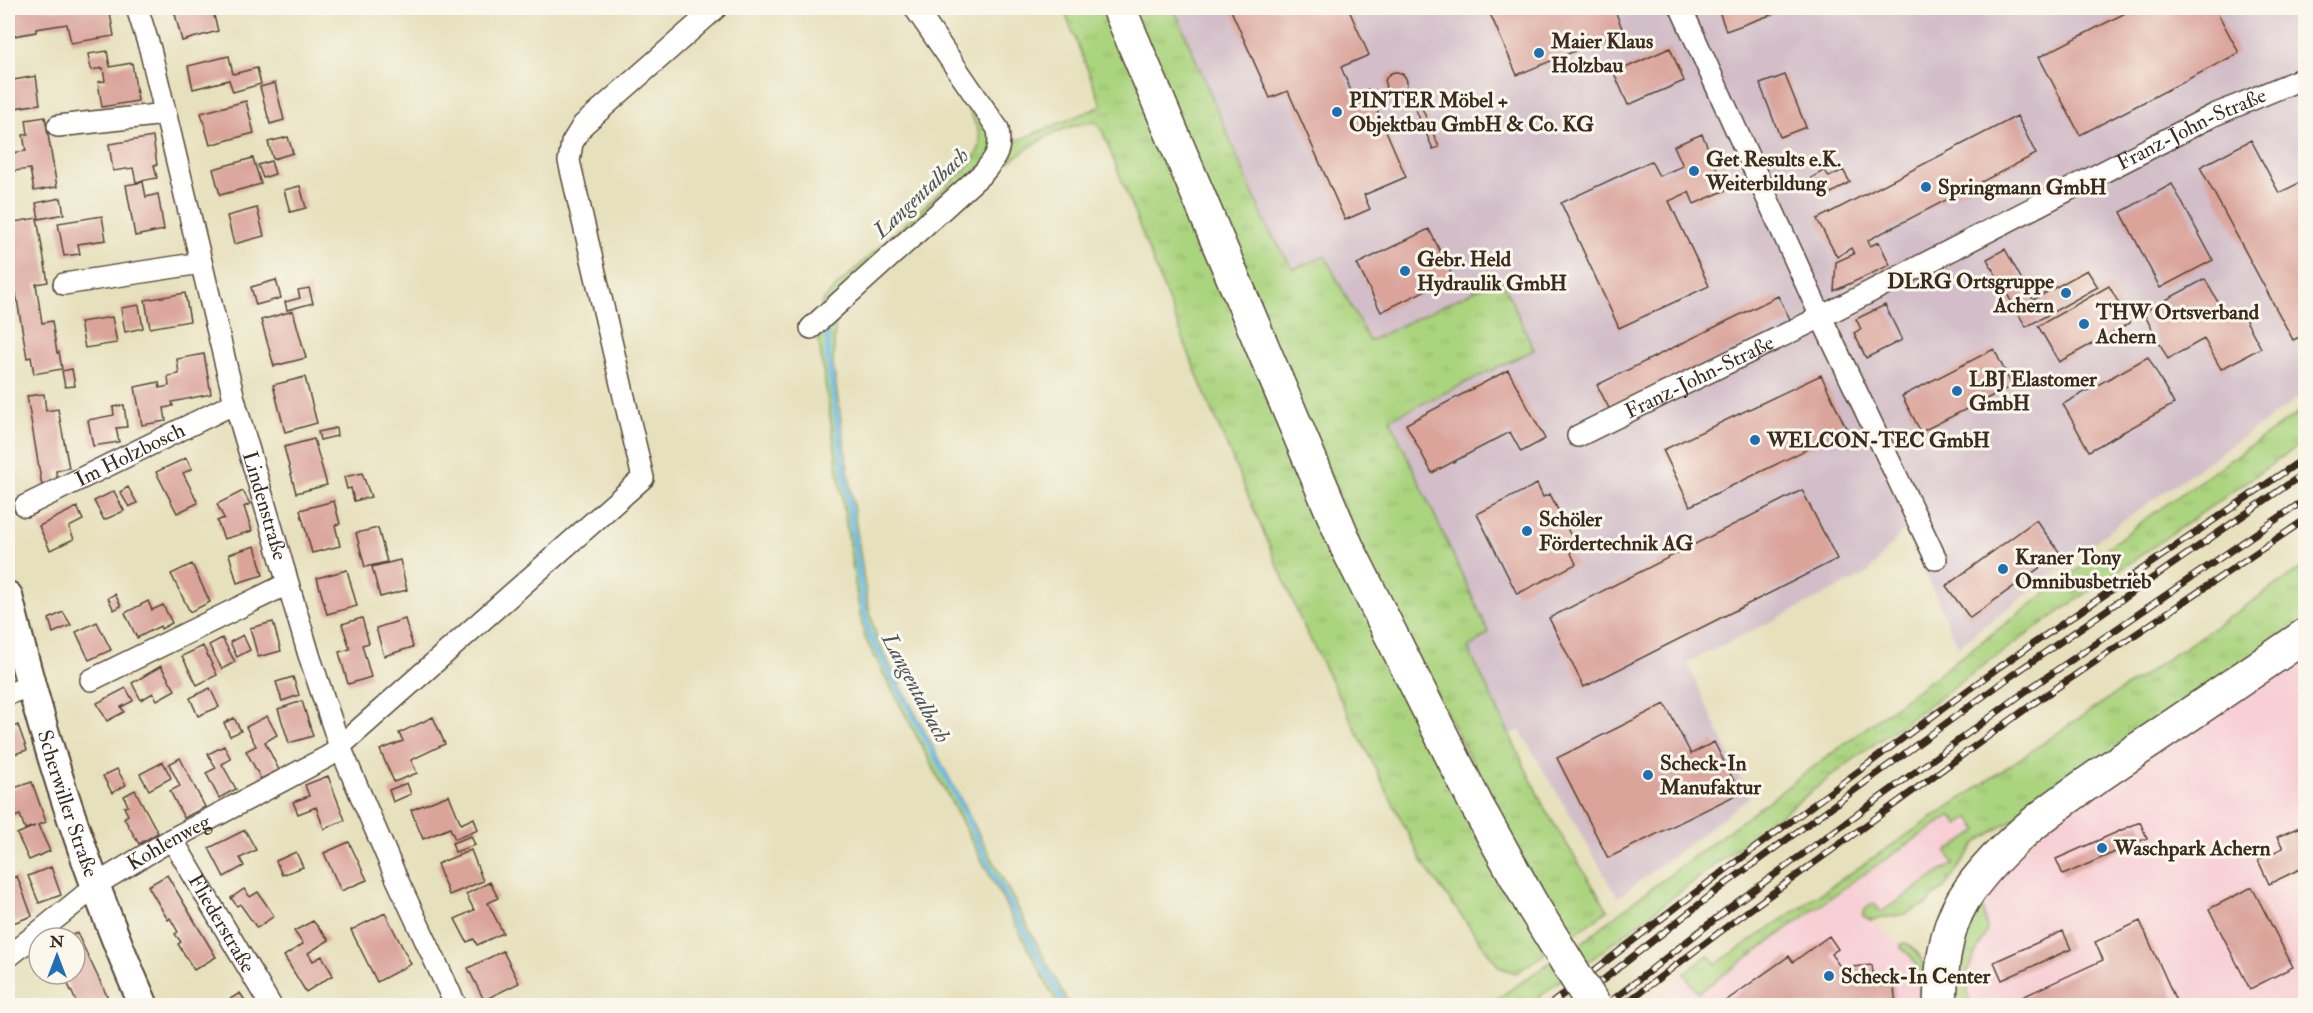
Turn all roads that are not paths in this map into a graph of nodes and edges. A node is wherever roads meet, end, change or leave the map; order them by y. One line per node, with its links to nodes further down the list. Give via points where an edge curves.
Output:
1 (137, 8): 7 (street, Lindenstraße)
2 (716, 8): 22 (street, via 583,125 572,143 568,161 643,478)
3 (915, 8): 12 (street, via 998,129 1000,145 984,172)
4 (1119, 8): 29 (main road, bridge, via 1347,547 1461,774 1532,905)
5 (1681, 8): 11 (street)
6 (2306, 77): 11 (street, Franz-John-Straße, via 2214,116)
7 (165, 114): 8 (street); 9 (street, Lindenstraße)
8 (58, 126)
9 (201, 263): 10 (street); 13 (street, Lindenstraße)
10 (64, 284)
11 (1821, 317): 14 (street, Franz-John-Straße); 16 (street)
12 (811, 328)
13 (236, 403): 15 (street, Im Holzbosch); 17 (street, Lindenstraße)
14 (1578, 436)
15 (25, 506)
16 (1936, 559)
17 (287, 584): 20 (street); 22 (street, Lindenstraße)
18 (8, 596): 21 (street, Scherwiller Straße)
19 (2306, 635): 30 (main road, via 2088,783 2010,844 1962,902 1941,967)
20 (91, 680)
21 (19, 690): 24 (street, Scherwiller Straße)
22 (340, 747): 23 (street, Kohlenweg); 28 (street, Lindenstraße)
23 (172, 839): 24 (street, Kohlenweg); 27 (street, Fliederstraße)
24 (94, 886): 25 (street, Kohlenweg); 26 (street, Scherwiller Straße)
25 (8, 957)
26 (144, 1005)
27 (271, 1005)
28 (456, 1005)
29 (1594, 1005)
30 (1940, 1005)

